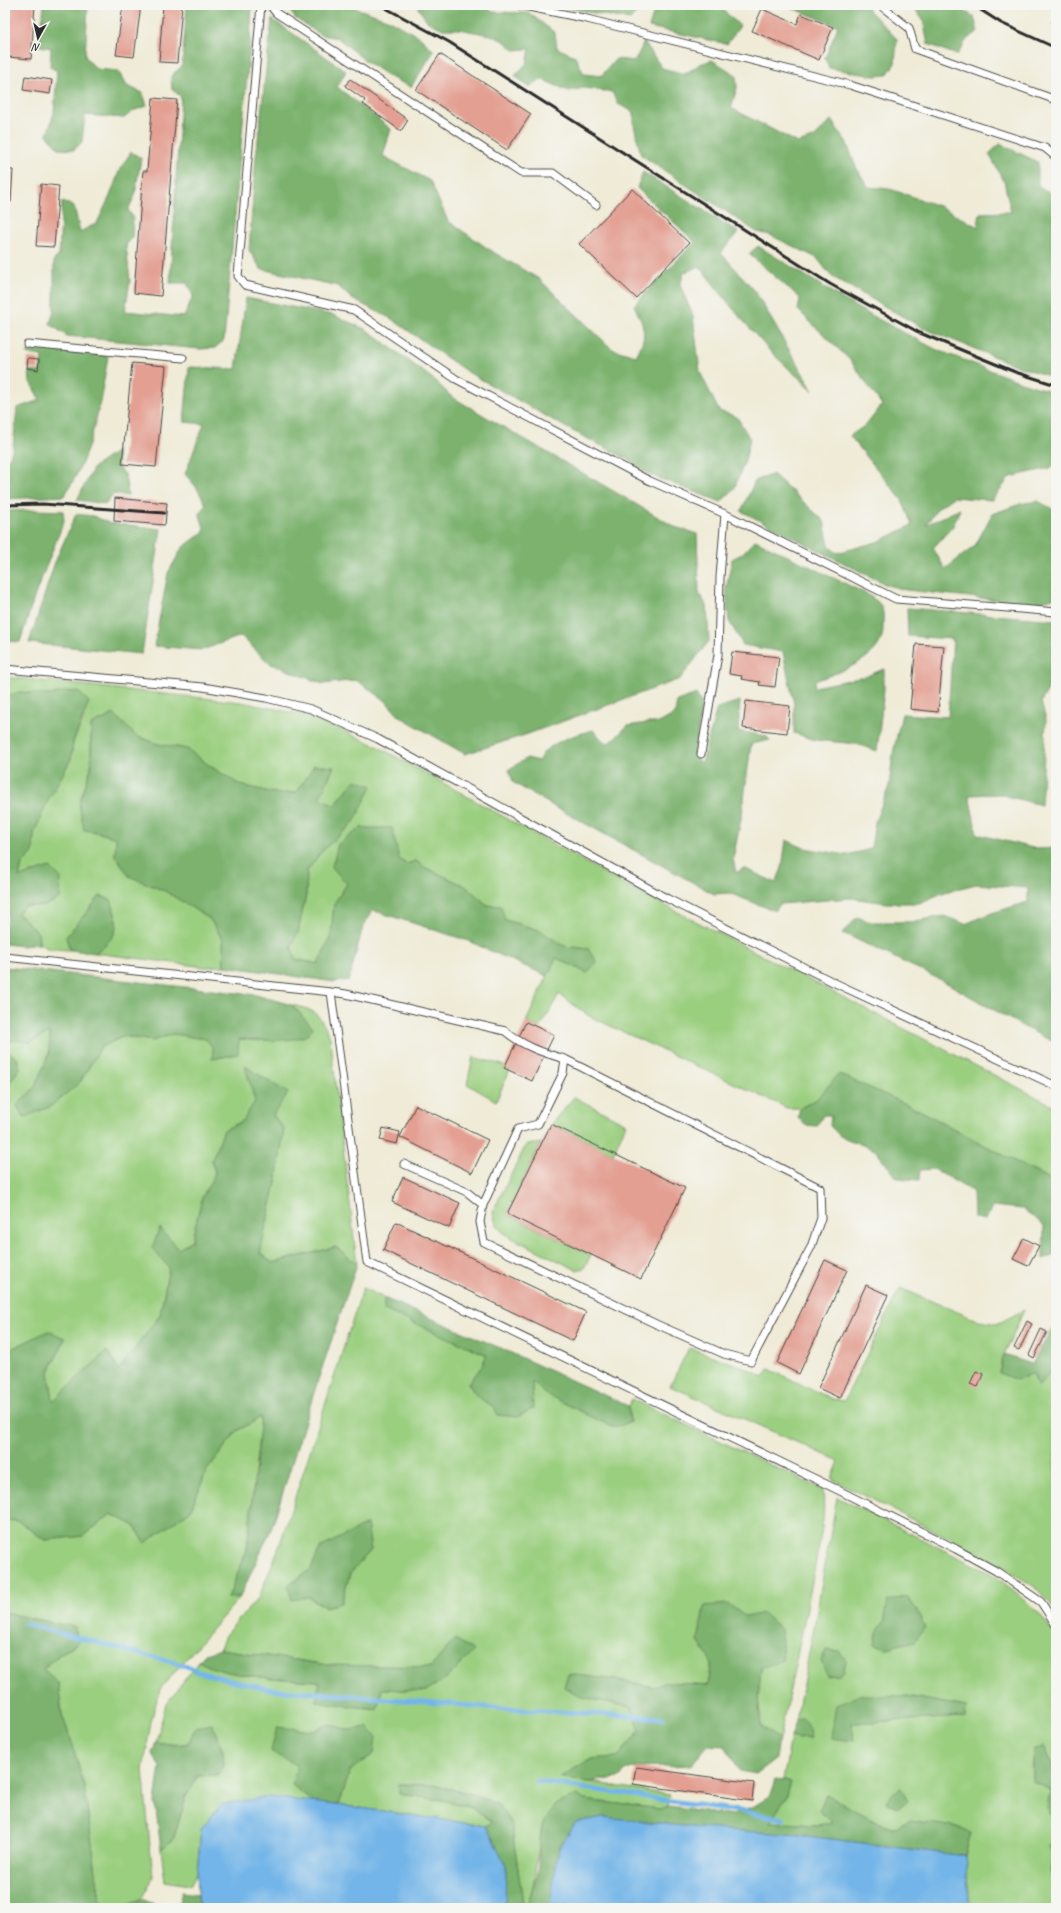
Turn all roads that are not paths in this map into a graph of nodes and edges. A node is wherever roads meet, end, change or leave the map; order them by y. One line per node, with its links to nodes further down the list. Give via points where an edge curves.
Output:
1 (261, 5): 10 (lane, via 238,276 245,285 354,310 456,379 648,480)
2 (270, 5): 7 (lane, via 276,13 521,173 553,173)
3 (519, 5): 6 (lane, via 583,18 850,85 1045,148)
4 (880, 5): 5 (lane, via 909,28 915,49)
5 (1056, 100)
6 (1056, 156)
7 (596, 205)
8 (27, 344): 9 (lane)
9 (183, 358)
10 (725, 514): 11 (lane, via 896,599); 13 (lane, via 718,655)
11 (1056, 612)
12 (5, 669): 17 (lane, via 203,687 311,709 378,739 675,902 835,983)
13 (701, 754)
14 (5, 957): 15 (lane)
15 (331, 992): 16 (lane, via 505,1031 517,1041); 20 (lane, via 367,1262 956,1549 996,1571 1041,1602)
16 (565, 1059): 19 (lane, via 563,1074 538,1124 518,1129); 19 (lane, via 820,1188 821,1218 811,1247 750,1362 724,1354 656,1324 484,1242 480,1222)
17 (1056, 1086)
18 (404, 1164): 19 (lane, via 467,1192)
19 (483, 1204)
20 (1056, 1625)

